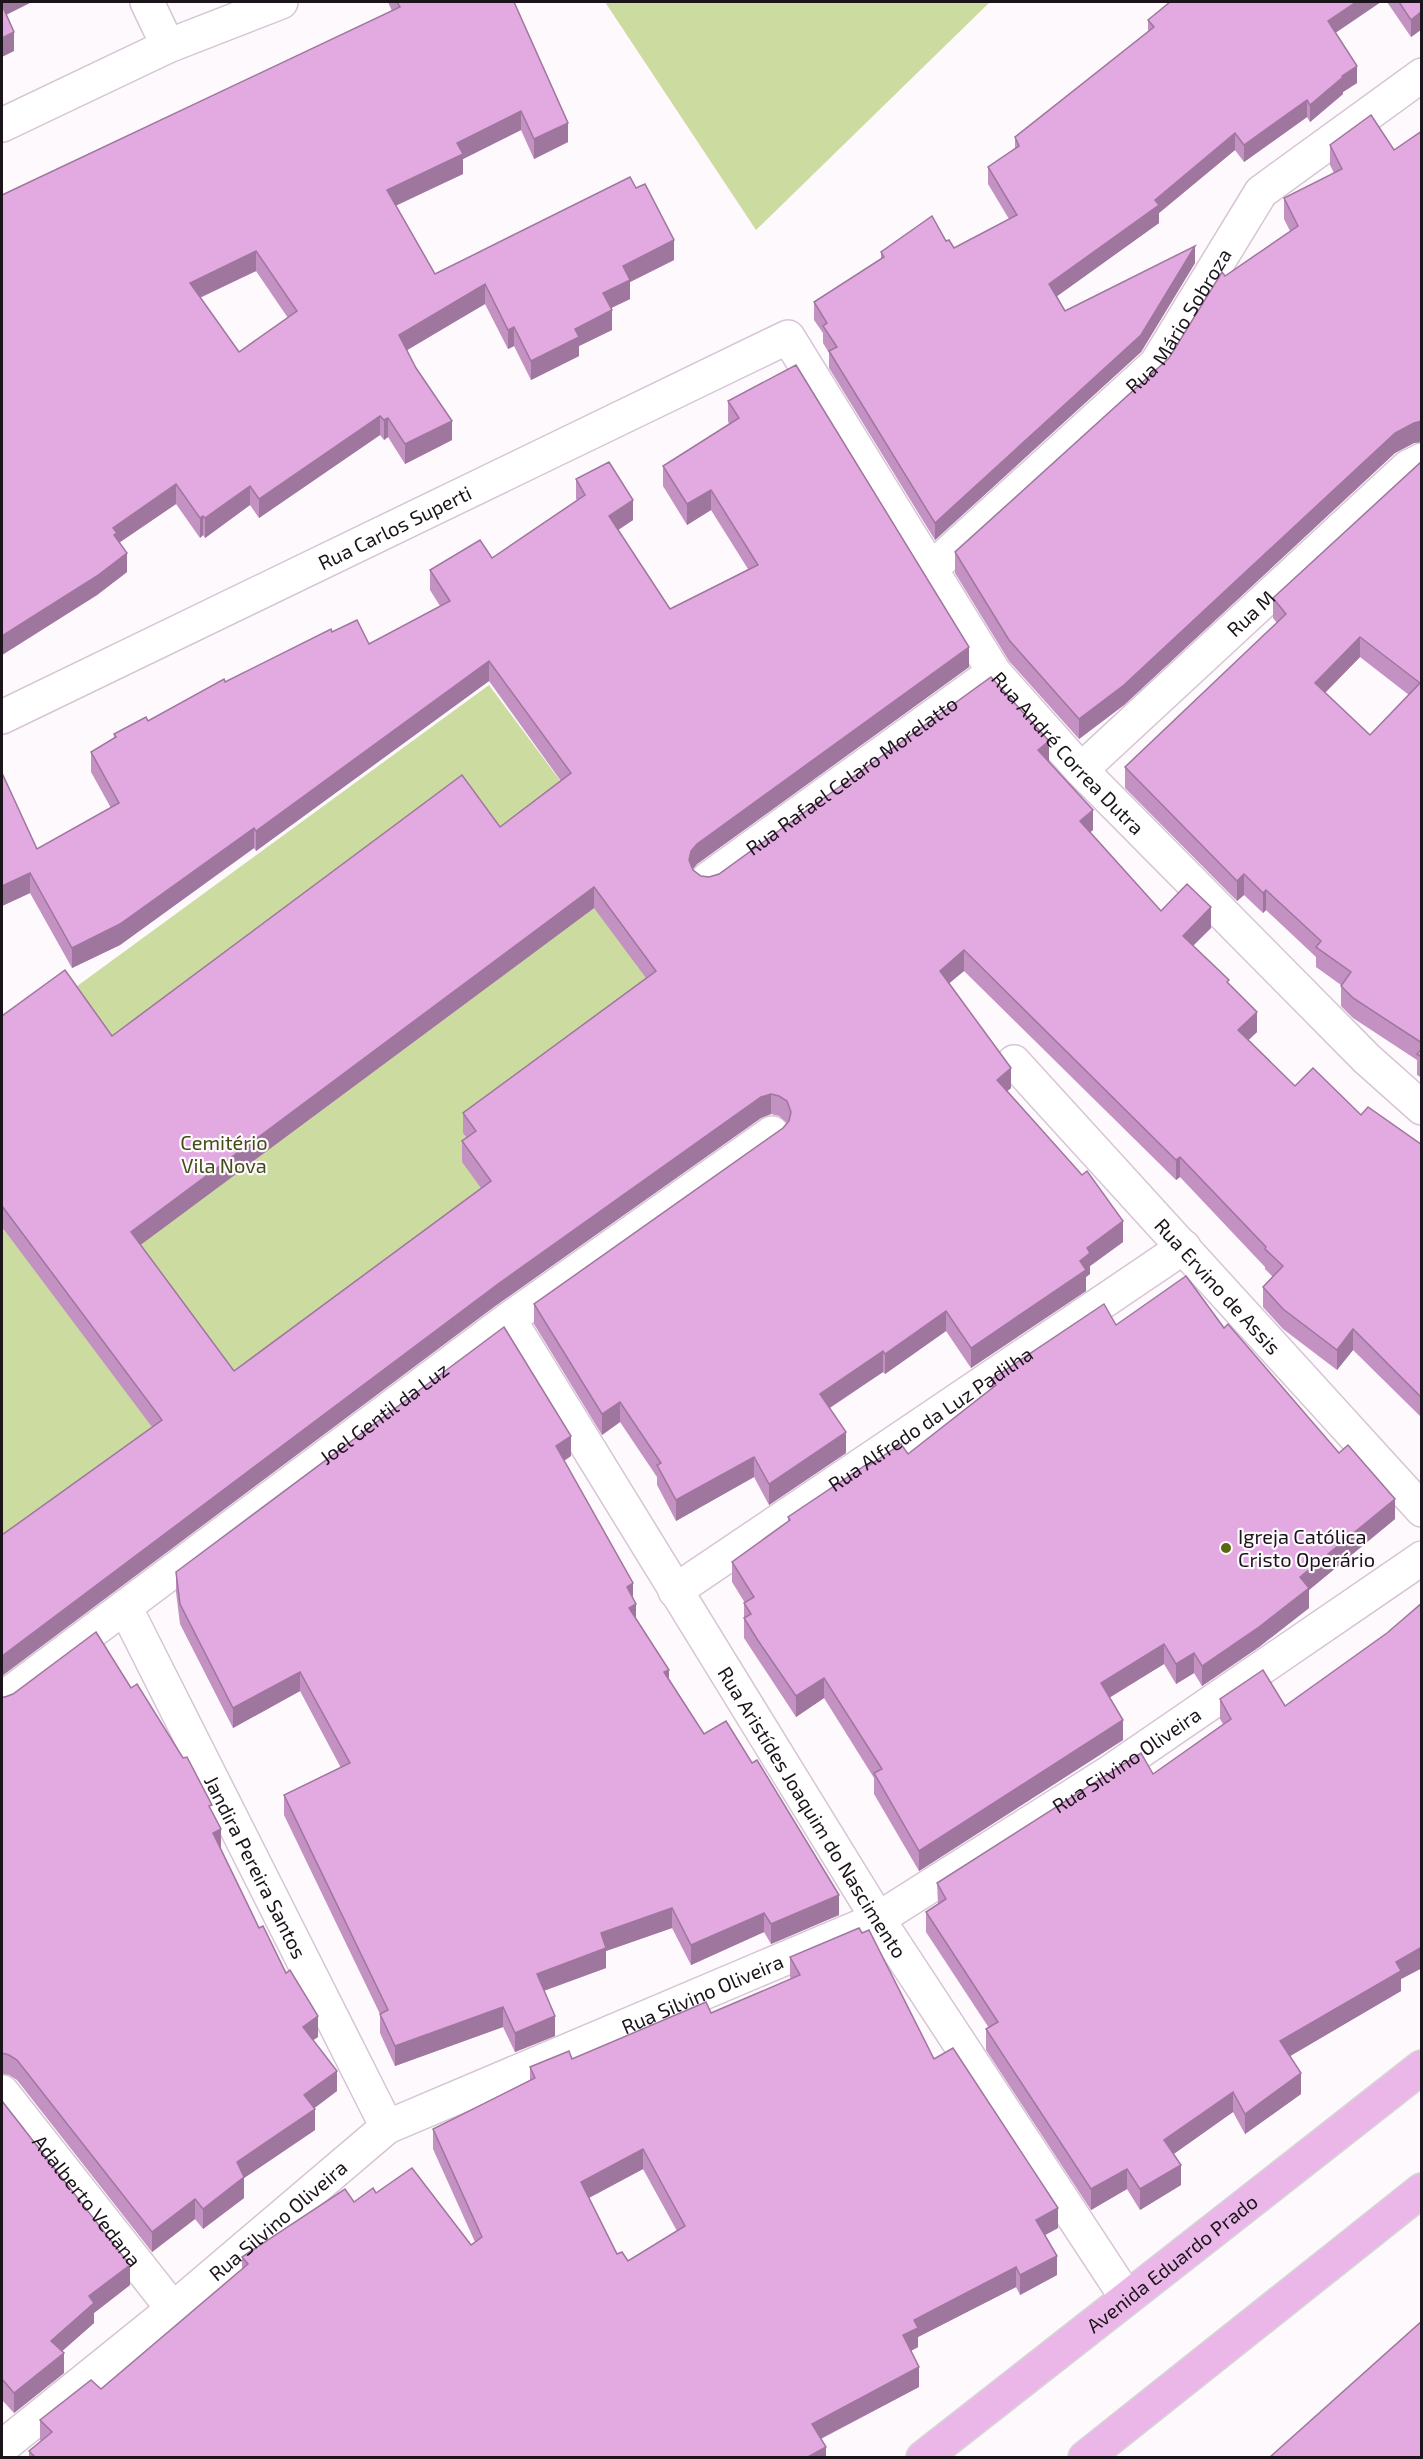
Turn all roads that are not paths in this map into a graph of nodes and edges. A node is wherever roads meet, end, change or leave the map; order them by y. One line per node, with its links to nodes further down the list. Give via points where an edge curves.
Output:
1 (147, 2): 3 (street)
2 (281, 2): 3 (street)
3 (168, 46): 5 (street)
4 (1422, 75): 8 (street, Rua Mário Sobroza, via 1261,192 1156,364)
5 (2, 125)
6 (788, 337): 8 (street, Rua André Correa Dutra); 10 (street, Rua Carlos Superti)
7 (1422, 460): 11 (street, Rua M, via 1408,467)
8 (932, 568): 9 (street, Rua André Correa Dutra)
9 (994, 672): 11 (street, Rua André Correa Dutra); 12 (street, Rua Rafael Celaro Morelatto)
10 (2, 717)
11 (1081, 770): 14 (street, Rua André Correa Dutra, via 1367,1059)
12 (708, 879)
13 (1014, 1062): 16 (street, Rua Ervino de Assis)
14 (1422, 1108)
15 (772, 1133): 17 (street, Joel Gentil da Luz)
16 (1184, 1247): 18 (street, Rua Ervino de Assis); 20 (street, Rua Alfredo da Luz Padilha)
17 (509, 1319): 20 (street, Rua Aristídes Joaquim do Nascimento); 21 (street, Joel Gentil da Luz)
18 (1422, 1510)
19 (1422, 1557): 23 (street, Rua Silvino Oliveira, via 1107,1773)
20 (675, 1592): 23 (street, Rua Aristídes Joaquim do Nascimento)
21 (125, 1607): 22 (street, Joel Gentil da Luz); 26 (street, Jandira Pereira Santos)
22 (2, 1699)
23 (878, 1919): 26 (street, Rua Silvino Oliveira); 28 (street, Rua Aristídes Joaquim do Nascimento)
24 (1422, 2067): 28 (main road, Avenida Eduardo Prado)
25 (2, 2092): 29 (street, Adalberto Vedana)
26 (387, 2127): 29 (street, Rua Silvino Oliveira)
27 (1422, 2190): 32 (main road)
28 (1126, 2297): 31 (main road, Avenida Eduardo Prado)
29 (173, 2308): 30 (street, Rua Silvino Oliveira)
30 (2, 2447)
31 (923, 2457)
32 (1085, 2457)

